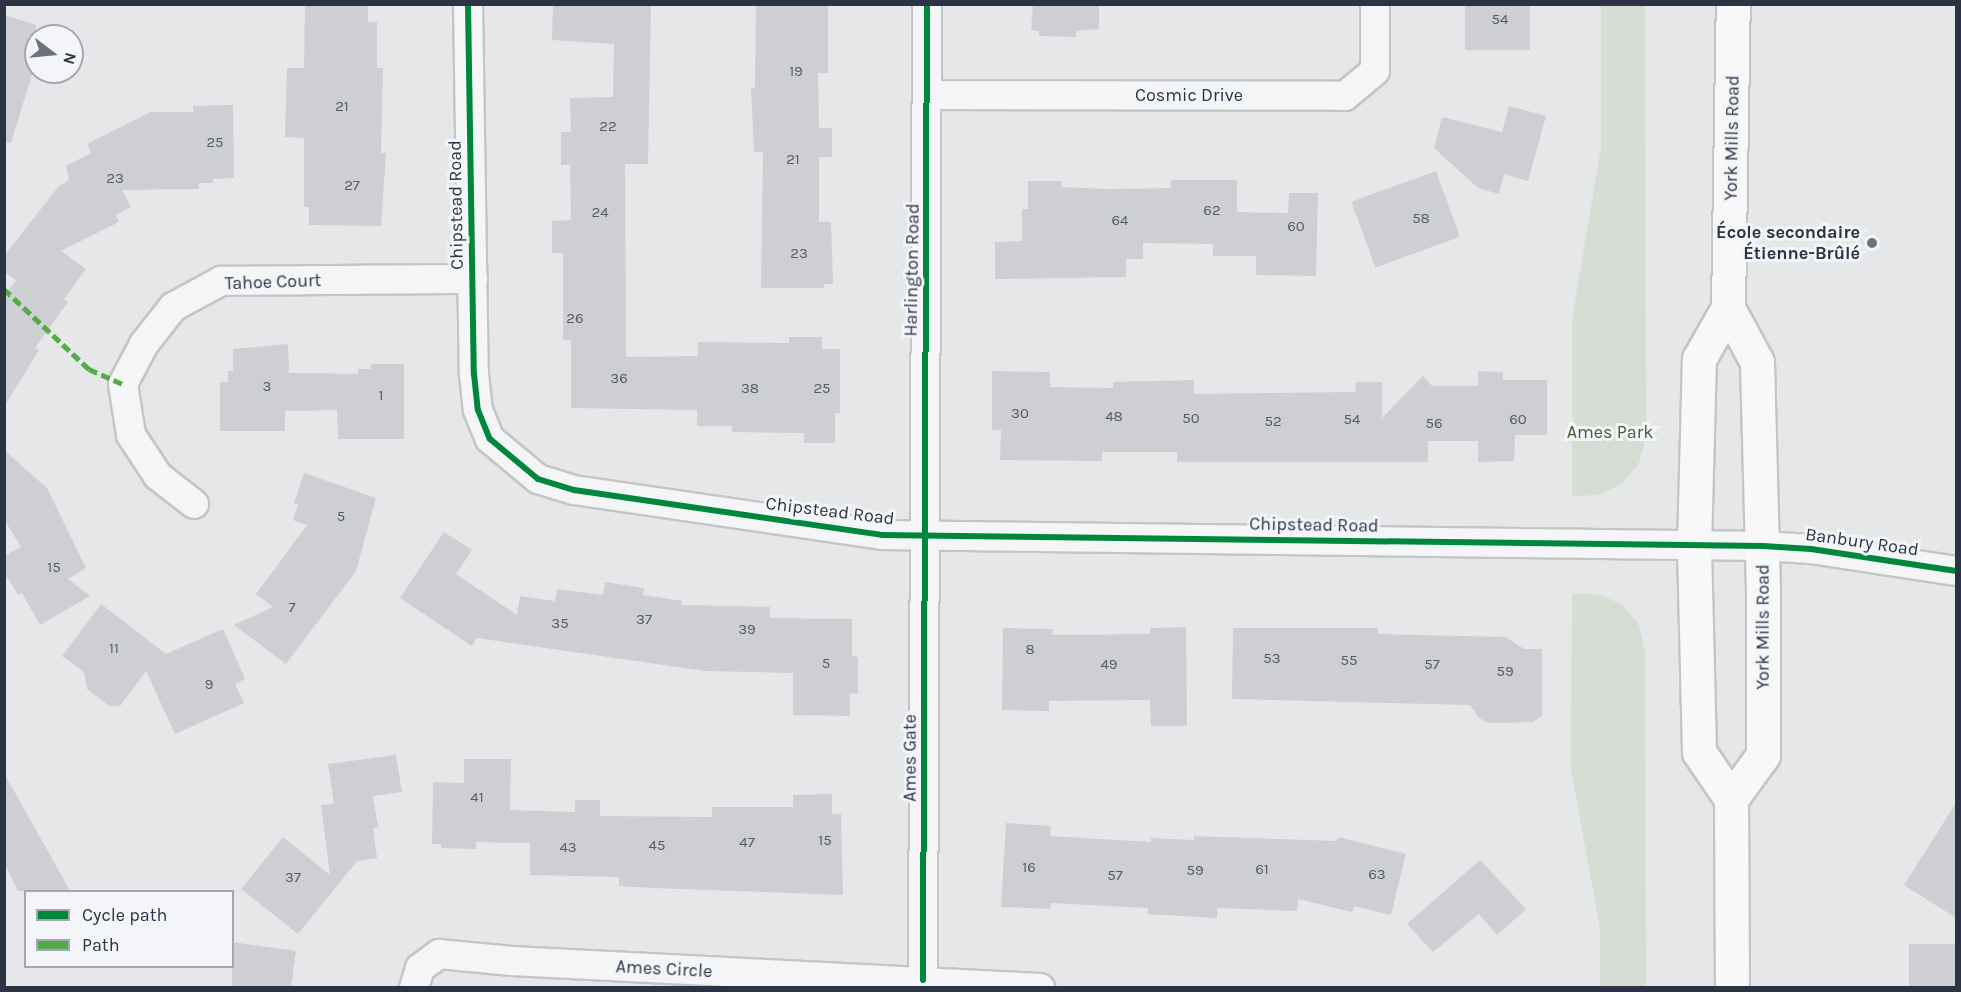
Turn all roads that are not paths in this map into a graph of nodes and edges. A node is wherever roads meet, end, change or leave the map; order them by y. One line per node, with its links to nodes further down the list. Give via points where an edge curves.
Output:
1 (468, 4): 6 (street, Chipstead Road)
2 (927, 4): 5 (street, Harlington Road)
3 (1375, 4): 5 (street, Cosmic Drive, via 1375,71 1345,96)
4 (1732, 4): 7 (main road, York Mills Road)
5 (928, 95): 9 (street, Harlington Road)
6 (473, 279): 8 (street, Tahoe Court, via 221,281 173,307 144,345 123,384 131,435 158,476); 9 (street, Chipstead Road, via 478,410 490,439 538,479 574,490 882,536)
7 (1728, 308): 10 (main road, York Mills Road, via 1757,362); 11 (main road, York Mills Road, via 1699,359)
8 (194, 504)
9 (926, 535): 11 (street, Chipstead Road); 14 (street, Ames Gate)
10 (1763, 546): 11 (street, Chipstead Road); 12 (street, Banbury Road, via 1811,549); 13 (main road, York Mills Road, via 1763,755)
11 (1694, 547): 13 (main road, York Mills Road, via 1699,752)
12 (1956, 571)
13 (1731, 799): 17 (main road)
14 (923, 980): 15 (street, Ames Circle, via 439,954 420,968); 16 (street, Ames Circle)
15 (414, 987)
16 (1040, 987)
17 (1732, 987)

